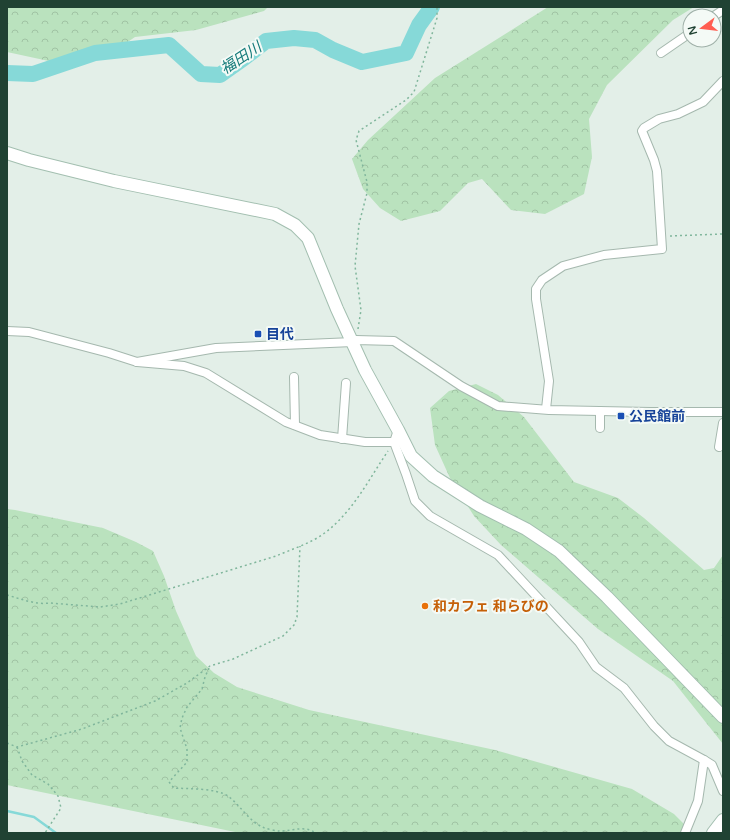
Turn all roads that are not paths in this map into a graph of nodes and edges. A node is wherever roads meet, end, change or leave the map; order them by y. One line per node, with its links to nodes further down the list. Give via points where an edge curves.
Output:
1 (682, 39): 2 (street)
2 (661, 54)
3 (723, 80): 10 (street, via 703,102 678,114 659,119 642,131 657,171 662,249 604,254 563,266 542,280 536,289 549,381)
4 (7, 153): 6 (street, via 87,175 275,214 295,225 308,238 337,309)
5 (7, 331): 7 (street, via 29,332)
6 (354, 341): 7 (street, via 216,348); 10 (street, via 394,341 461,386 498,406); 16 (street, via 365,370)
7 (137, 362): 14 (street, via 184,366 206,373)
8 (294, 377): 14 (street)
9 (346, 383): 17 (street)
10 (546, 410): 11 (street)
11 (600, 411): 12 (street); 15 (street)
12 (723, 412)
13 (723, 423): 19 (street)
14 (295, 425): 17 (street, via 320,435)
15 (600, 428)
16 (398, 430): 18 (street); 20 (street, via 411,456 433,476 480,506 526,529 559,551)
17 (342, 439): 18 (street)
18 (394, 442): 21 (street, via 415,501 430,516 498,555 579,642 596,667 624,688 669,741)
19 (719, 447)
20 (723, 717)
21 (704, 760): 22 (street, via 712,765); 24 (street, via 698,801)
22 (723, 791)
23 (723, 820): 25 (street)
24 (685, 833)
25 (712, 833)

